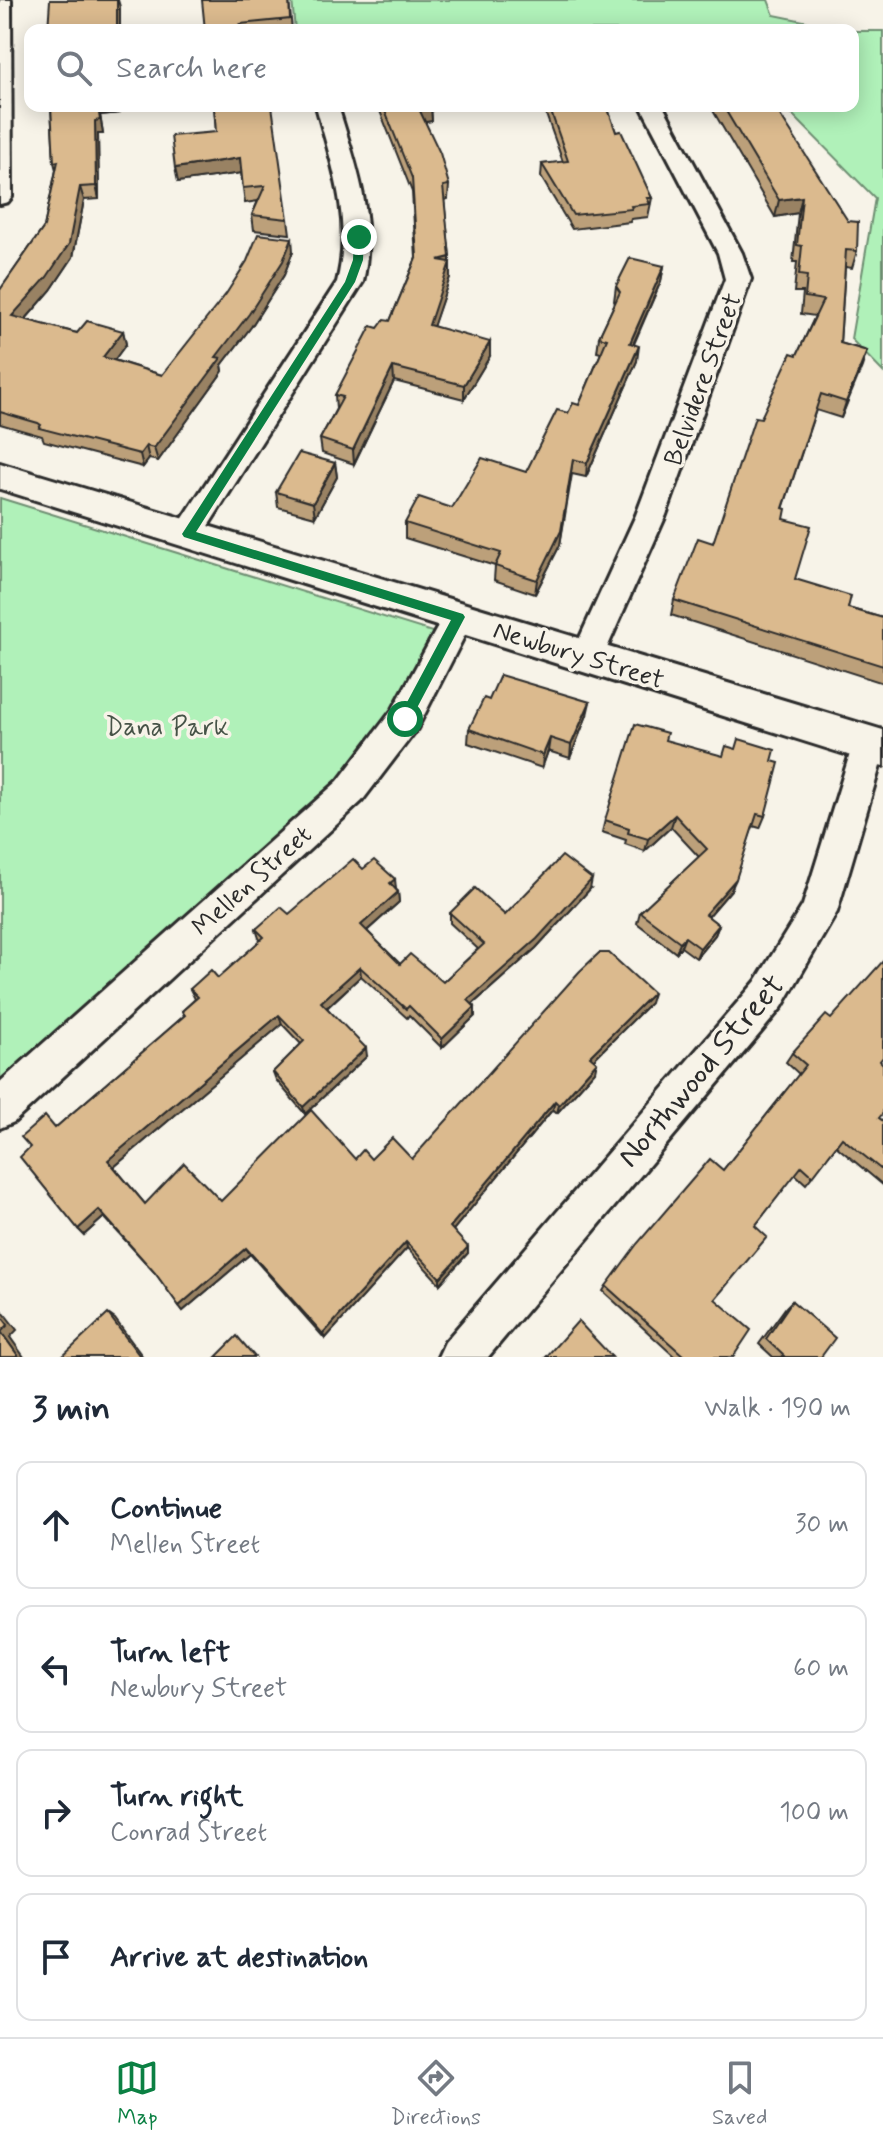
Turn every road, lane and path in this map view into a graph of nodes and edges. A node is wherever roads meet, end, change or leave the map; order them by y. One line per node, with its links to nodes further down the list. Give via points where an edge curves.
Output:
1 (1, 0): 4 (street)
2 (328, 112): 6 (street, via 359,237 358,260 350,282)
3 (655, 112): 8 (street, Belvidere Street, via 730,253 738,279 651,515)
4 (0, 197)
5 (0, 476): 6 (street, Newbury Street)
6 (188, 534): 7 (street, Newbury Street)
7 (459, 617): 8 (street, Newbury Street); 10 (street, Mellen Street, via 405,719 350,791)
8 (587, 657): 9 (street, Newbury Street)
9 (876, 746): 11 (street, Northwood Street, via 819,912 769,994)
10 (0, 1108)
11 (460, 1357)

